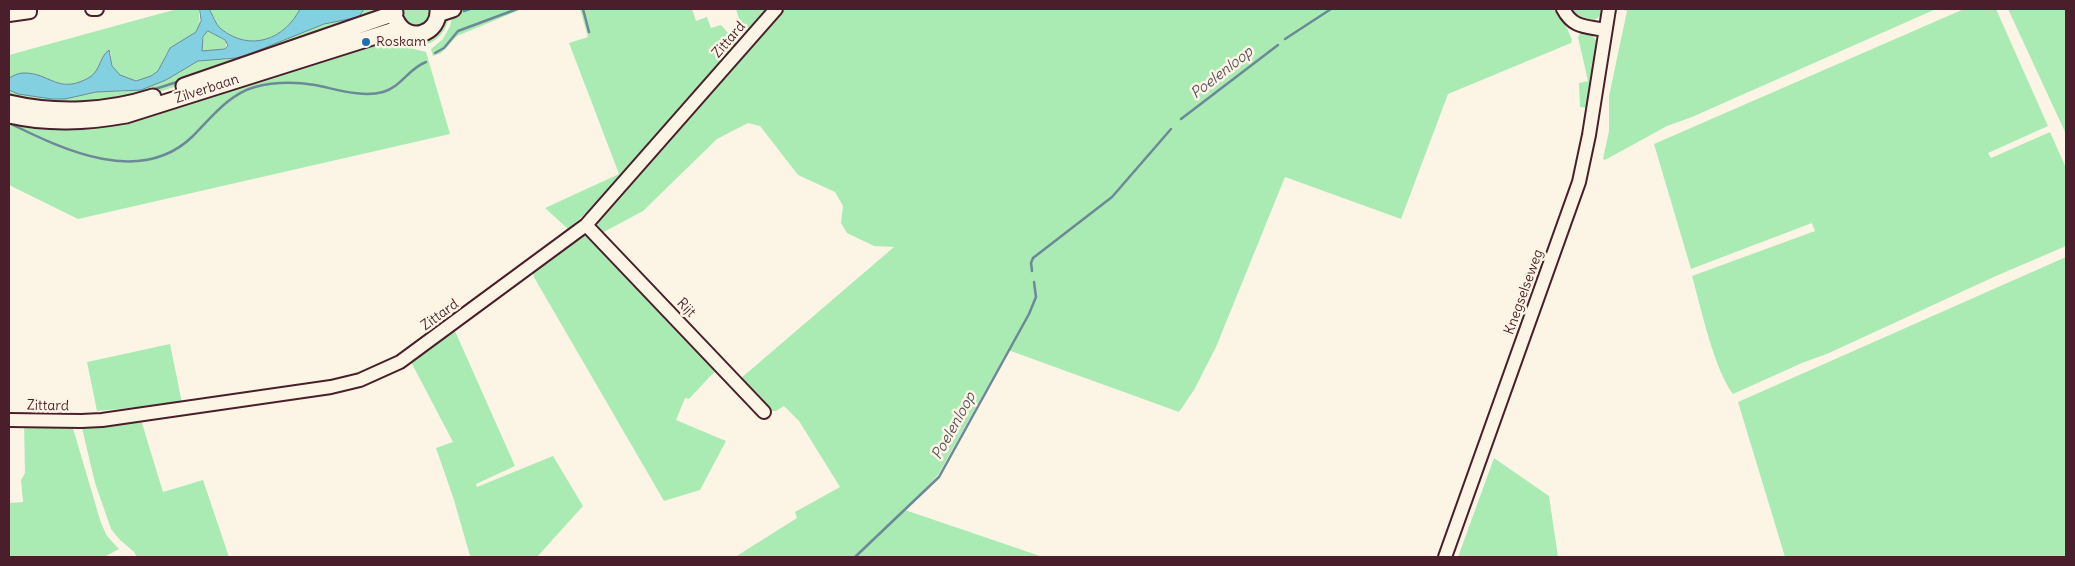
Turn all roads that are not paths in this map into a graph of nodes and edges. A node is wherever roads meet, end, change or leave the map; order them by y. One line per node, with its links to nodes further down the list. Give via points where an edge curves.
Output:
1 (30, 9): 8 (street, via 30,12 10,15)
2 (92, 9): 3 (street)
3 (97, 9)
4 (453, 9): 10 (main road)
5 (776, 9): 15 (street, Zittard)
6 (1562, 9): 12 (street, via 1574,24)
7 (1609, 9): 12 (street, Knegselseweg)
8 (9, 10)
9 (395, 11): 11 (main road); 13 (main road, Zilverbaan, via 141,101 72,110)
10 (438, 11): 11 (main road, via 434,26 425,33 413,34)
11 (401, 28): 14 (main road, Zilverbaan, via 126,116 69,122)
12 (1605, 30): 18 (street, Knegselseweg, via 1580,182)
13 (9, 103)
14 (9, 115)
15 (586, 225): 16 (street, Rijt); 17 (street, Zittard, via 400,362 360,380 102,420)
16 (764, 412)
17 (9, 420)
18 (1445, 557)

